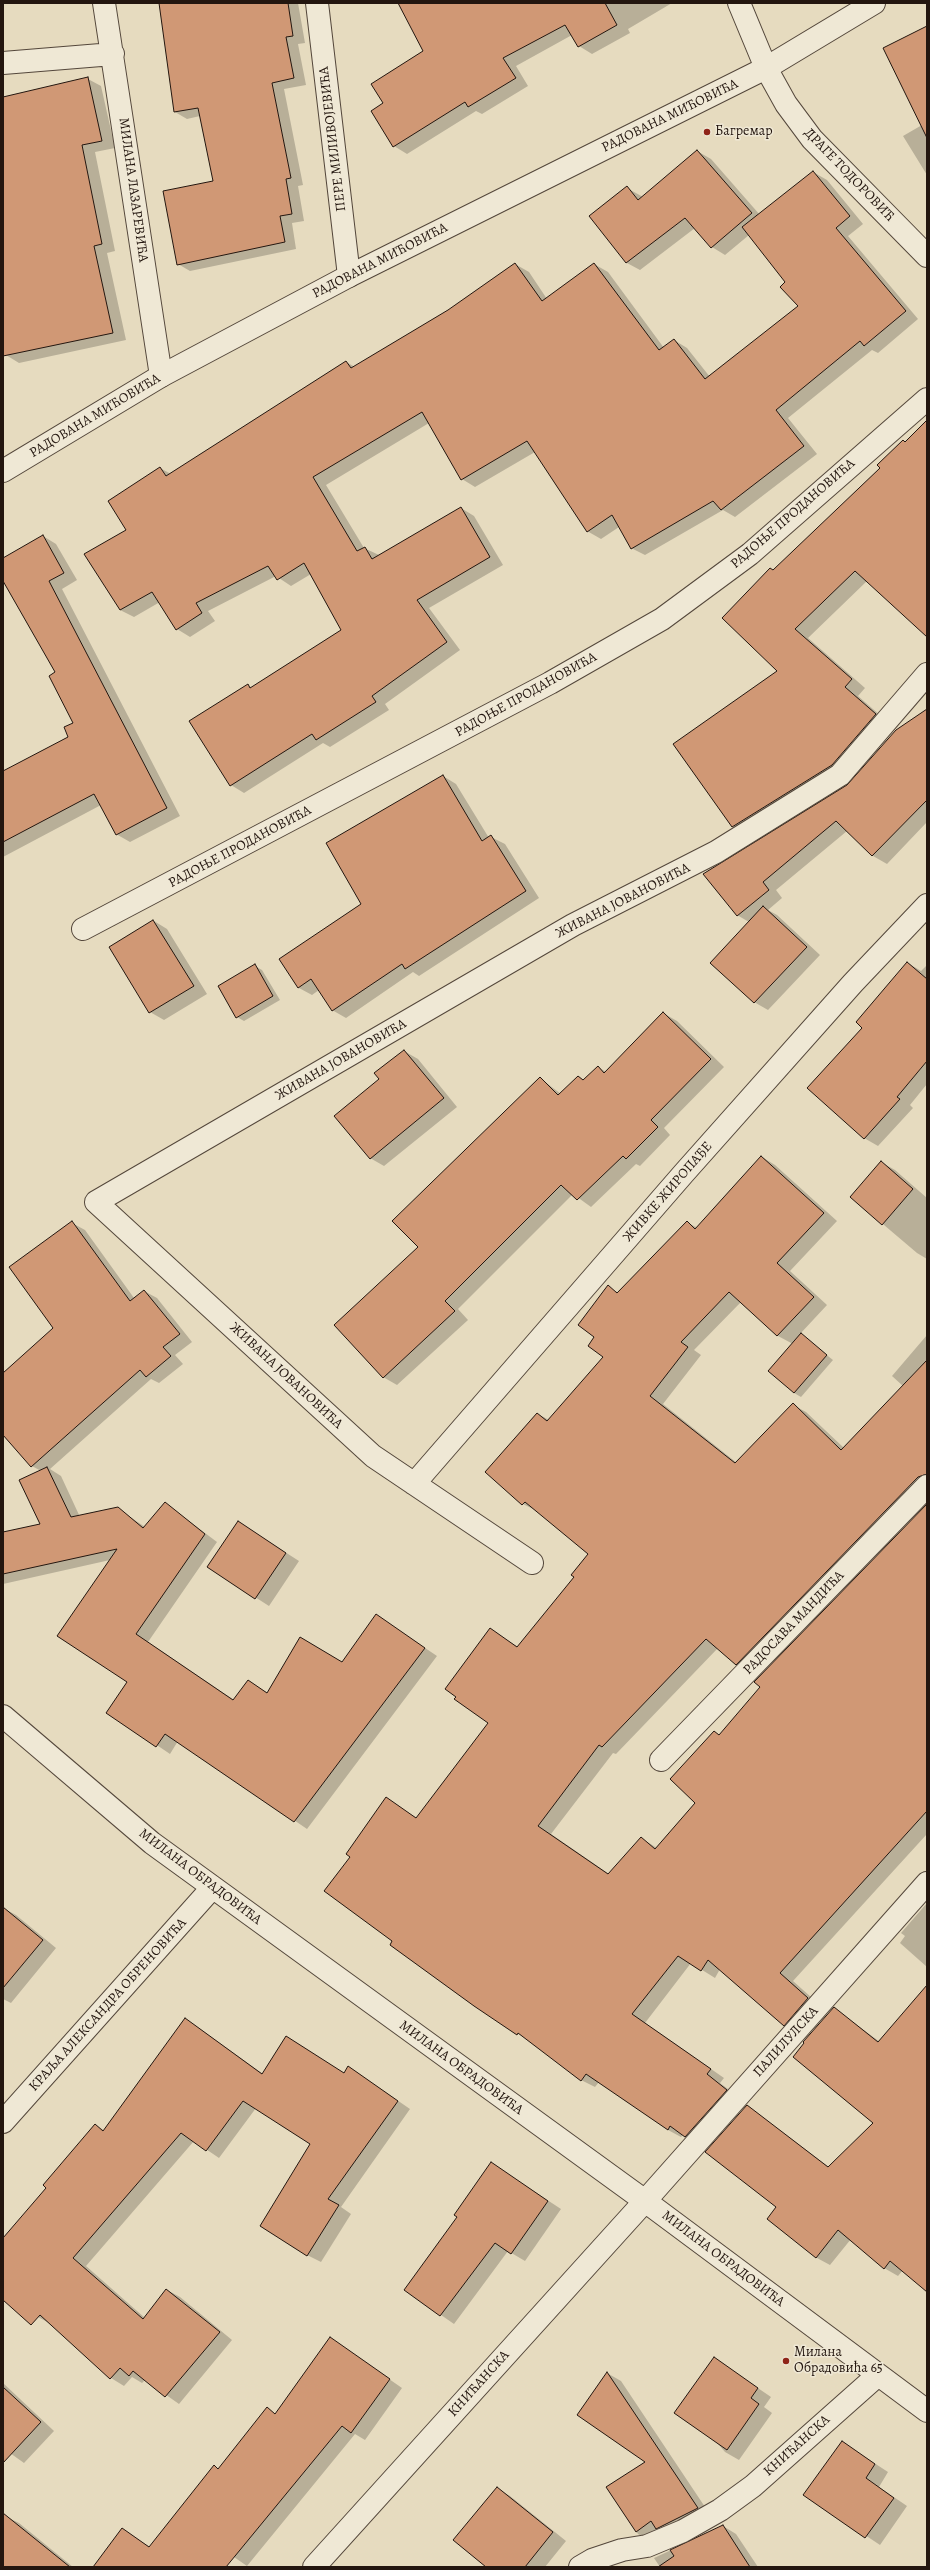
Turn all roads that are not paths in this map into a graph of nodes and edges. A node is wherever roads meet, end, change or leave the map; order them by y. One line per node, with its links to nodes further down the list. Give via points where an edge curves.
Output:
1 (104, 3): 5 (street, МИЛАНА ЛАЗАРЕВИЋА)
2 (317, 3): 9 (street, ПЕРЕ МИЛИВОЈЕВИЋА)
3 (739, 3): 7 (street, ДРАГЕ ТОДОРОВИЋ)
4 (874, 3): 7 (street, РАДОВАНА МИЋОВИЋА)
5 (113, 54): 6 (street); 10 (street, МИЛАНА ЛАЗАРЕВИЋА)
6 (3, 63)
7 (766, 68): 8 (street, ДРАГЕ ТОДОРОВИЋ, via 786,104 812,139); 9 (street, РАДОВАНА МИЋОВИЋА)
8 (927, 256)
9 (349, 276): 10 (street, РАДОВАНА МИЋОВИЋА)
10 (161, 376): 12 (street, РАДОВАНА МИЋОВИЋА)
11 (927, 399): 15 (street, РАДОЊЕ ПРОДАНОВИЋА, via 750,554 662,619 550,683)
12 (3, 471)
13 (927, 674): 16 (street, ЖИВАНА ЈОВАНОВИЋА, via 840,775 716,852 573,925 96,1202 373,1456)
14 (927, 904): 16 (street, ЖИВКЕ ЖИРОПАЂЕ, via 689,1167)
15 (83, 929)
16 (414, 1484): 18 (street)
17 (927, 1486): 20 (street, РАДОСАВА МАНДИЋА)
18 (532, 1563)
19 (3, 1716): 22 (street, МИЛАНА ОБРАДОВИЋА, via 152,1843)
20 (661, 1760)
21 (927, 1883): 24 (street, ПАЛИЛУЛСКА)
22 (212, 1888): 23 (street, КРАЉА АЛЕКСАНДРА ОБРЕНОВИЋА); 24 (street, МИЛАНА ОБРАДОВИЋА)
23 (3, 2122)
24 (645, 2201): 25 (street, МИЛАНА ОБРАДОВИЋА); 27 (street, КНИЋАНСКА)
25 (878, 2375): 26 (street, МИЛАНА ОБРАДОВИЋА); 28 (street, КНИЋАНСКА, via 753,2486 720,2510 683,2531 647,2546 622,2550)
26 (924, 2403)
27 (314, 2567)
28 (580, 2567)

